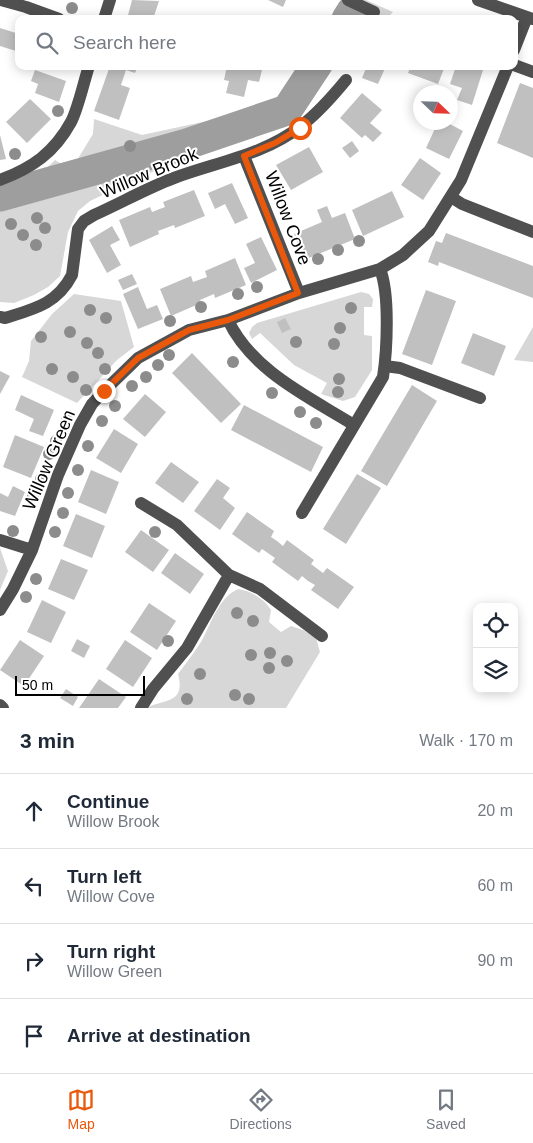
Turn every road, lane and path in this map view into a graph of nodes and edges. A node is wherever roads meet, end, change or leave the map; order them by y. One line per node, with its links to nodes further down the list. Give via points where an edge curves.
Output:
1 (1, 0): 6 (street)
2 (110, 0): 7 (street)
3 (348, 0): 5 (street)
4 (478, 0): 8 (street)
5 (374, 12)
6 (49, 15)
7 (105, 15)
8 (530, 18): 9 (street)
9 (518, 42)
10 (518, 66): 13 (street)
11 (88, 70): 16 (street, via 72,121 50,152 24,171)
12 (506, 70): 17 (street, Willow Green, via 480,139)
13 (533, 72)
14 (346, 80): 15 (street, Willow Brook, via 300,128)
15 (244, 156): 20 (street, Willow Cove); 21 (street, Willow Brook, via 173,178 84,222 78,229 70,281 52,300 38,308)
16 (0, 180)
17 (451, 197): 18 (street); 19 (street, Willow Green, via 429,231 403,255)
18 (533, 232)
19 (380, 269): 20 (street, Willow Green); 23 (street, via 386,302)
20 (298, 293): 22 (street, Willow Green)
21 (0, 317)
22 (228, 320): 25 (street, via 255,360); 29 (street, Willow Green, via 189,330 138,358 92,404 58,475)
23 (385, 366): 24 (street, via 400,368); 25 (street, via 383,377)
24 (480, 398)
25 (354, 425): 27 (street)
26 (141, 504): 30 (street, via 177,525)
27 (302, 513)
28 (0, 540): 29 (street)
29 (32, 550): 31 (street, Willow Green)
30 (230, 575): 32 (street, via 260,589); 35 (street, via 187,648)
31 (0, 610)
32 (322, 636)
33 (0, 705): 34 (street)
34 (3, 708)
35 (141, 708)

